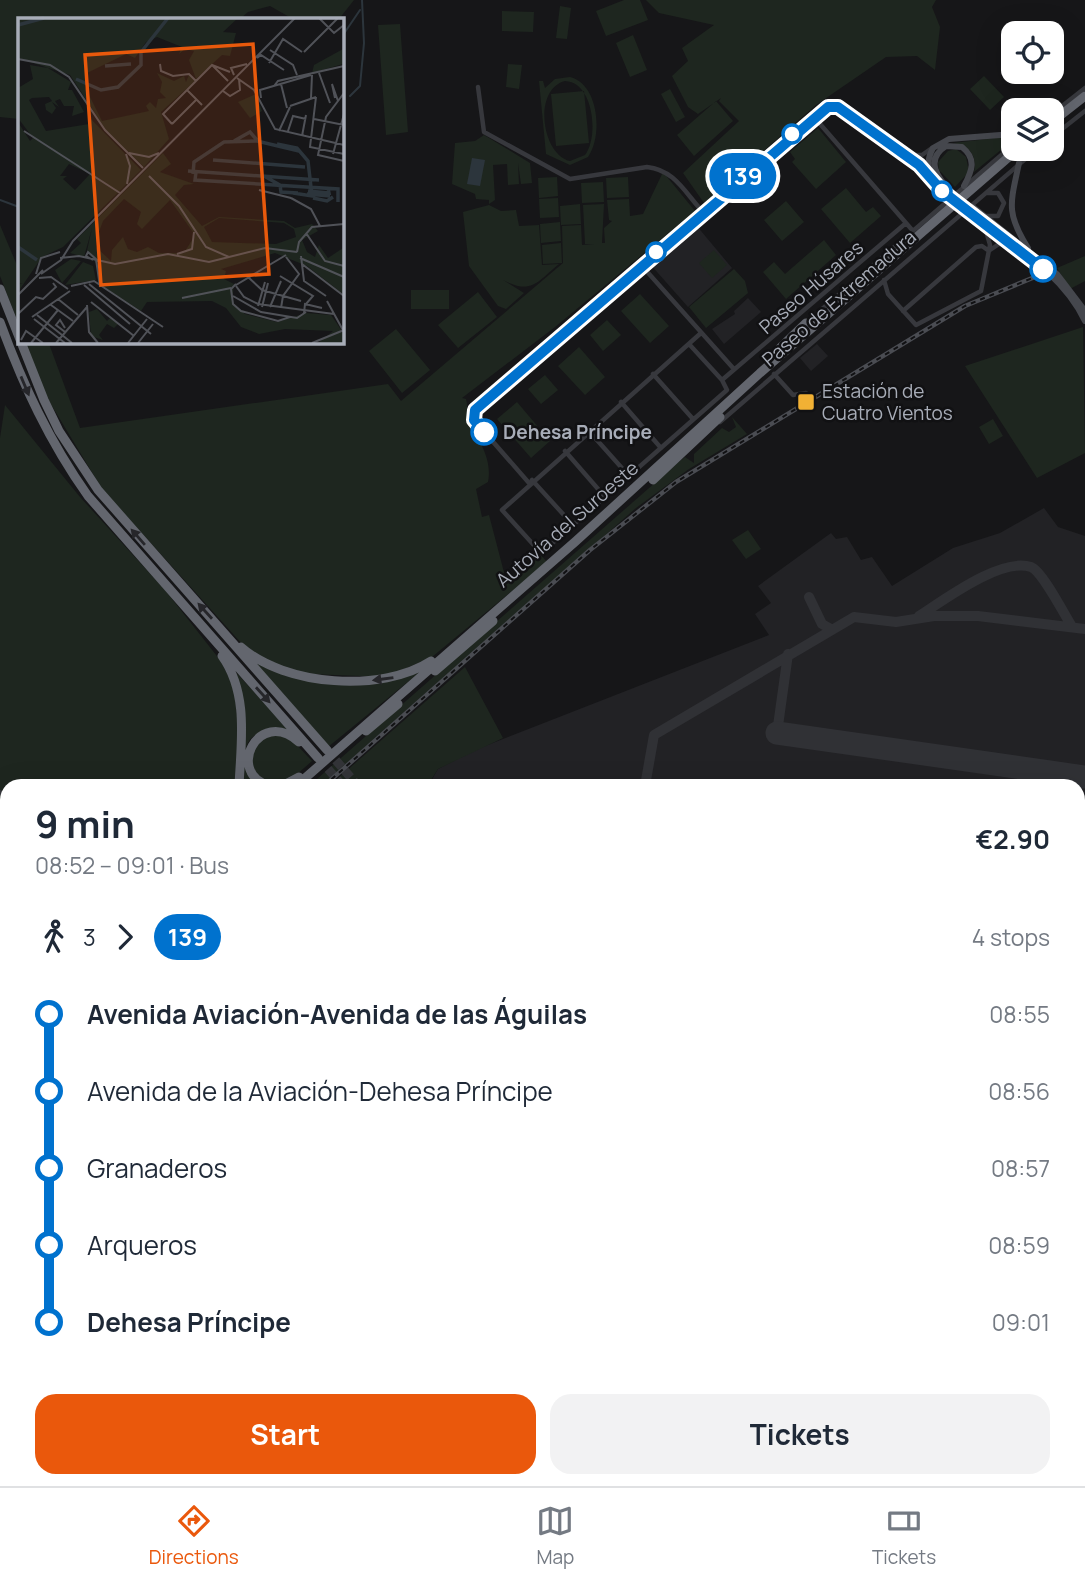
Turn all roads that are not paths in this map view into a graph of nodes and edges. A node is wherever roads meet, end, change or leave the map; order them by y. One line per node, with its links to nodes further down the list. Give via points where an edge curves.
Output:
1 (478, 87): 21 (street, via 484,132 557,174 570,179 660,168 673,176)
2 (1085, 88): 5 (street)
3 (1085, 96): 7 (highway)
4 (1085, 103): 9 (highway)
5 (1064, 105)
6 (1085, 111): 10 (street)
7 (1064, 113)
8 (813, 117): 12 (street, via 826,103 835,101 912,155); 18 (street, via 828,107 838,107); 21 (street); 23 (street)
9 (1064, 120)
10 (1064, 128)
11 (1001, 135): 12 (main road, via 949,139)
12 (933, 148): 18 (main road, via 927,163)
13 (1001, 155): 19 (street, Paseo de Extremadura)
14 (1004, 161): 50 (highway, Autovía del Suroeste)
15 (1012, 161): 55 (highway, Autovía del Suroeste)
16 (1022, 161): 17 (street, Paseo de Extremadura)
17 (1019, 163): 20 (street, Paseo de Extremadura); 29 (main road, via 1010,206)
18 (929, 173): 19 (main road, via 950,194 934,162 939,152 952,145 962,147 972,164)
19 (964, 186): 25 (street, Paseo de Extremadura)
20 (985, 193): 22 (street, via 998,193 1003,208 994,217); 31 (street, Paseo de Extremadura)
21 (703, 212): 30 (street)
22 (980, 213): 24 (main road, via 971,209); 27 (main road)
23 (906, 223): 25 (street); 44 (street, Paseo Húsares)
24 (984, 223): 26 (main road); 28 (street)
25 (913, 231): 39 (street, Paseo de Extremadura)
26 (1003, 238): 27 (main road); 28 (street)
27 (1012, 241): 28 (street); 29 (main road); 37 (main road, via 1057,281)
28 (990, 249): 35 (street, via 976,247); 35 (street, via 983,288 916,326)
29 (1029, 250): 36 (main road, via 1071,289)
30 (642, 266): 40 (street); 57 (street, via 474,412 474,420)
31 (884, 280): 32 (street, Paseo de Extremadura); 34 (street)
32 (875, 288): 34 (street); 46 (street, Paseo de Extremadura)
33 (0, 289): 41 (highway, one-way to 33)
34 (888, 294): 35 (street)
35 (903, 311)
36 (1085, 311)
37 (1085, 321)
38 (0, 322): 60 (highway, one-way to 60, via 33,405 65,463)
39 (806, 323): 50 (highway)
40 (701, 333): 43 (street); 44 (street)
41 (18, 337)
42 (20, 343): 61 (highway, one-way to 42, via 98,490 34,380)
43 (689, 344): 45 (street); 47 (street)
44 (733, 369): 47 (street, Paseo Húsares)
45 (653, 374): 49 (street); 51 (street)
46 (774, 374): 48 (street, via 793,395); 55 (street, Paseo de Extremadura)
47 (722, 380): 51 (street, Paseo Húsares, via 727,390)
48 (806, 393)
49 (621, 402): 52 (street); 53 (street)
50 (726, 403): 62 (highway, Autovía del Suroeste, via 586,533)
51 (693, 419): 53 (street)
52 (588, 430): 54 (street); 56 (street)
53 (661, 448): 56 (street)
54 (565, 451): 57 (street); 58 (street)
55 (679, 456): 69 (highway, Autovía del Suroeste)
56 (629, 476): 58 (street)
57 (530, 481): 59 (street); 59 (street, via 502,510 539,553)
58 (605, 497): 59 (street)
59 (573, 525)
60 (185, 608): 65 (highway, via 237,683 242,709); 66 (highway, one-way to 66, via 318,758 285,733 262,735 248,762)
61 (226, 634): 62 (highway, one-way to 61, via 411,673 381,680 307,676 270,667); 64 (highway)
62 (445, 653): 63 (highway, Autovía del Suroeste)
63 (377, 714): 67 (highway); 68 (highway, Autovía del Suroeste)
64 (327, 750)
65 (239, 779)
66 (258, 779)
67 (297, 779)
68 (304, 779)
69 (313, 779)

